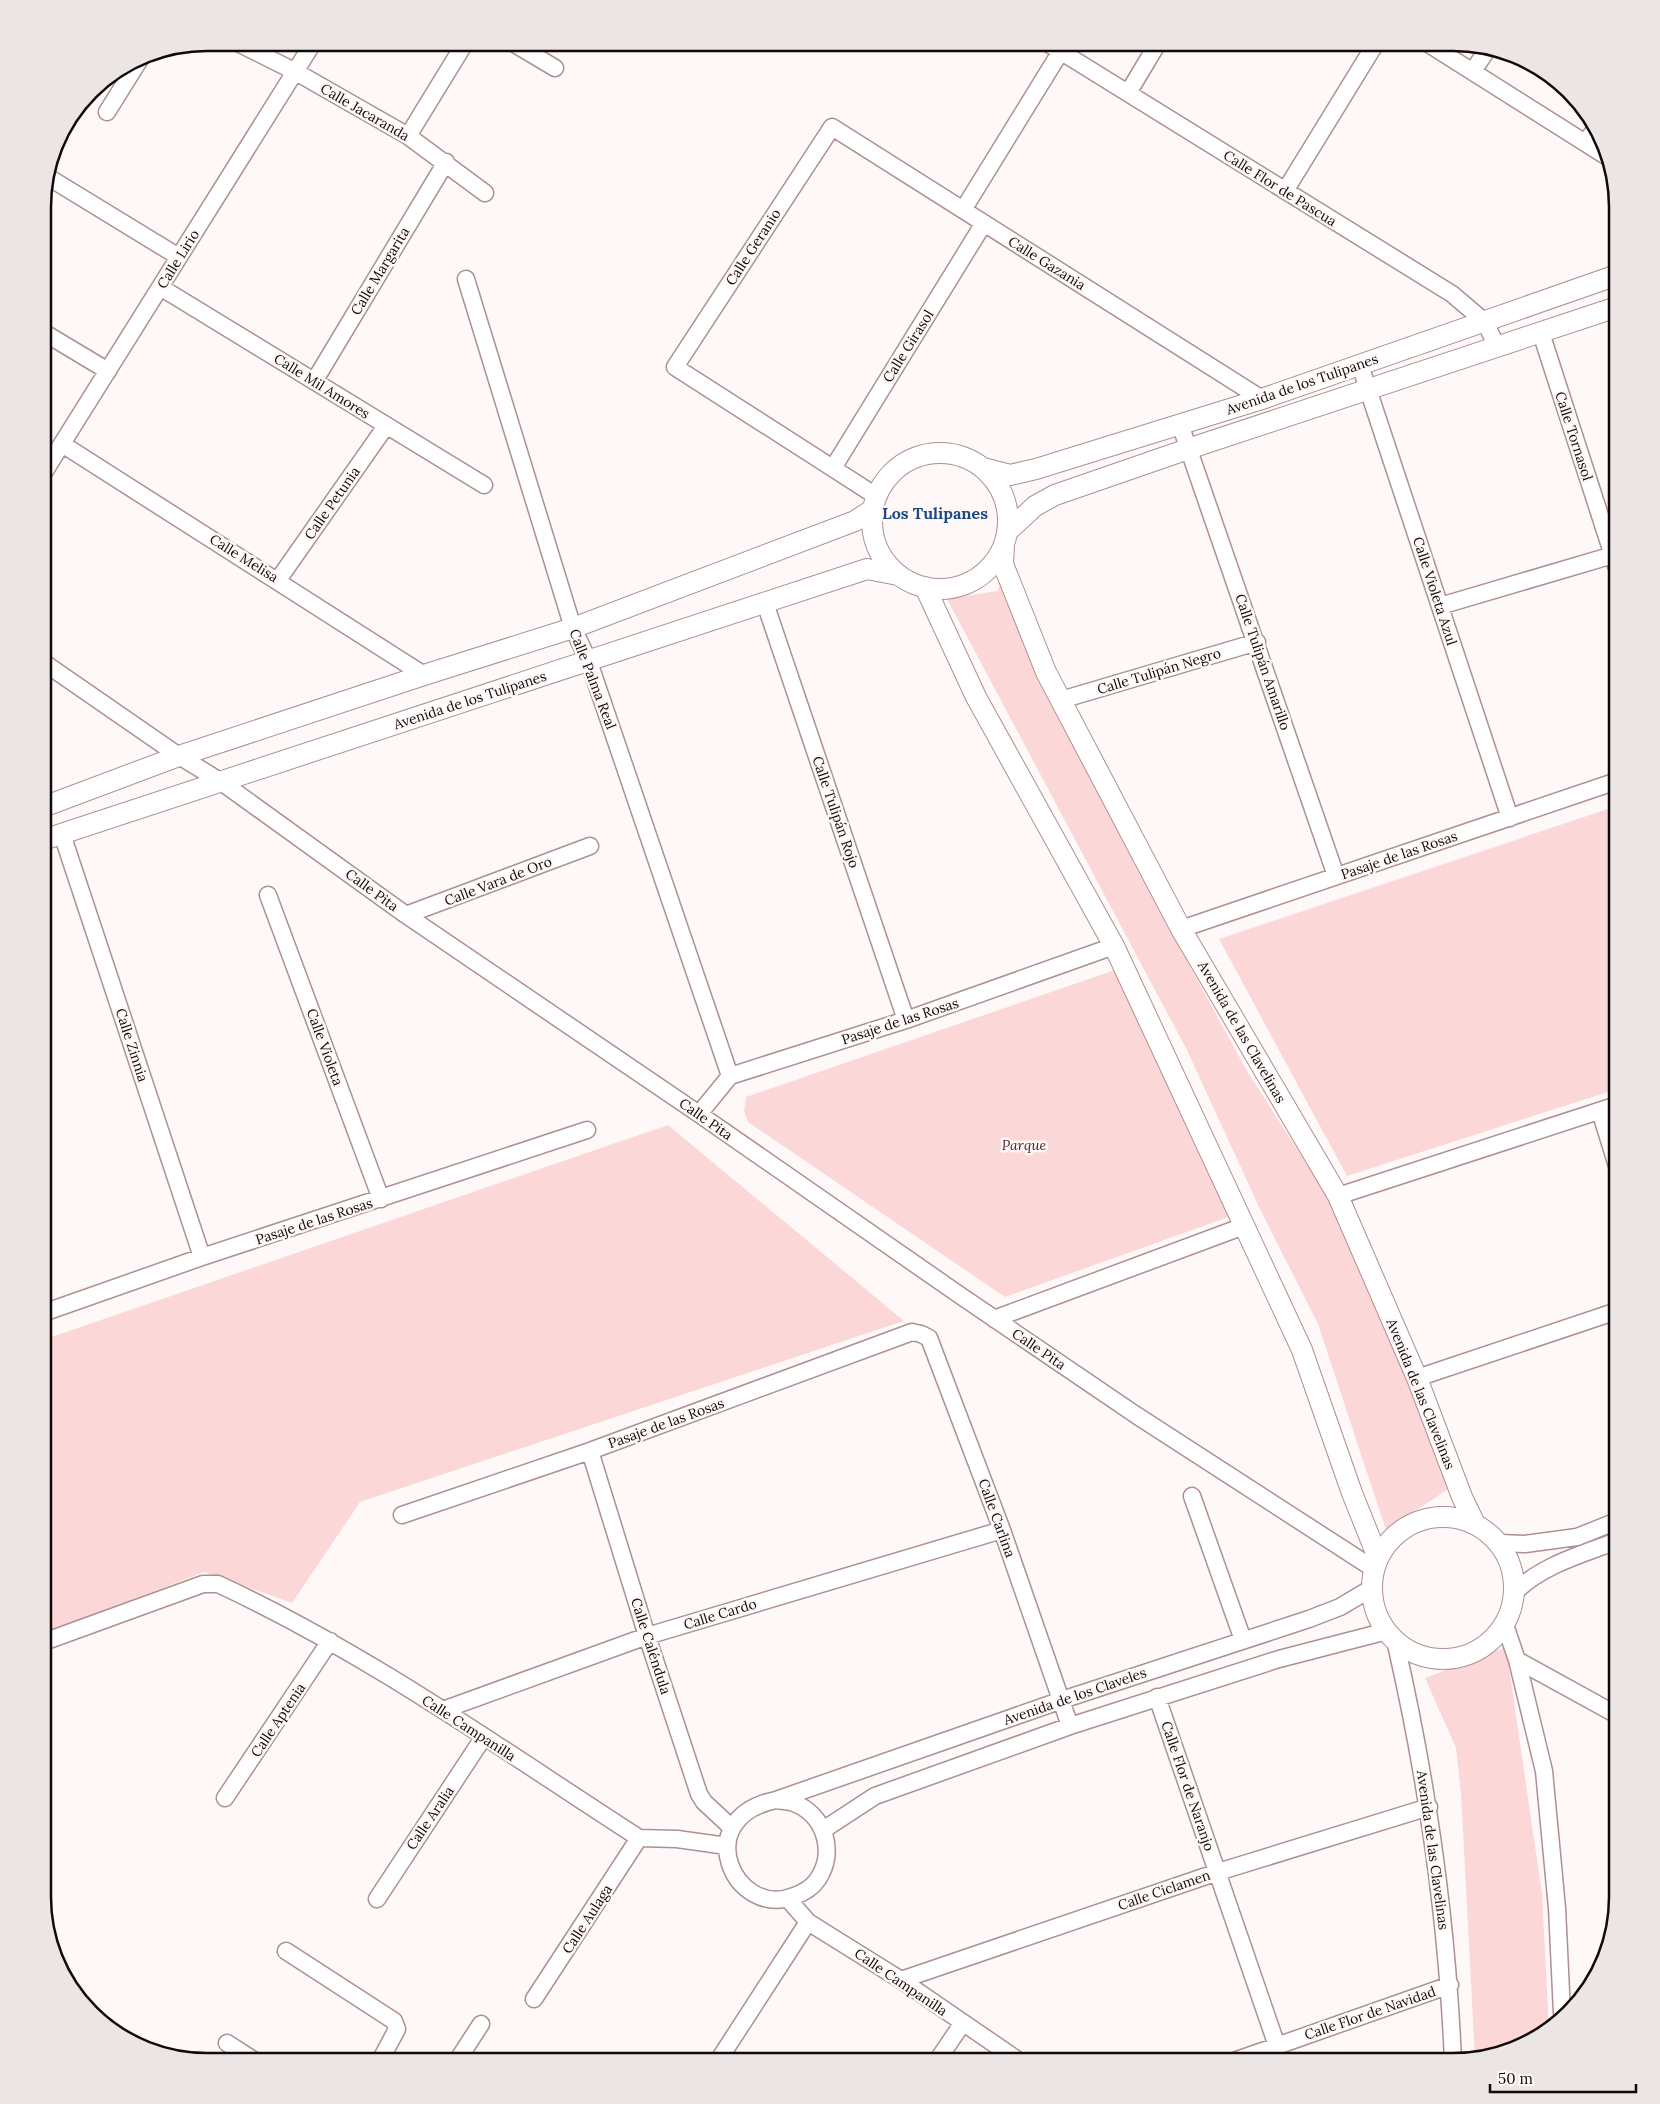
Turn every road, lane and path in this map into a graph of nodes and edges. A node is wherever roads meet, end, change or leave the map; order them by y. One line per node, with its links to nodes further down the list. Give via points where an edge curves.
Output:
1 (255, 51): 14 (street, Calle Jacaranda)
2 (308, 51): 14 (street, Calle Lirio)
3 (460, 51): 19 (street)
4 (528, 51): 11 (street)
5 (1051, 52): 26 (street)
6 (1062, 52): 15 (street, Calle Flor de Pascua)
7 (1153, 52): 15 (street)
8 (1370, 52): 24 (street)
9 (1442, 52): 13 (street)
10 (1484, 54): 13 (street)
11 (555, 68)
12 (134, 69): 16 (street)
13 (1473, 71): 20 (street)
14 (296, 72): 19 (street, Calle Jacaranda); 28 (street, Calle Lirio)
15 (1128, 93): 24 (street, Calle Flor de Pascua)
16 (107, 112)
17 (832, 127): 26 (street, Calle Gazania); 47 (street, Calle Geranio, via 675,367)
18 (1591, 135): 20 (street)
19 (408, 136): 22 (street, Calle Jacaranda)
20 (1586, 142): 21 (street)
21 (1597, 150)
22 (446, 162): 25 (street, Calle Jacaranda); 39 (street, Calle Margarita)
23 (54, 181): 28 (street)
24 (1284, 191): 33 (street, Calle Flor de Pascua, via 1452,294)
25 (485, 192)
26 (963, 210): 27 (street, Calle Gazania)
27 (984, 223): 41 (street, Calle Gazania); 47 (street, Calle Girasol)
28 (179, 257): 31 (street, Calle Lirio)
29 (1609, 278): 33 (street, Avenida de los Tulipanes)
30 (466, 279): 59 (street, Calle Palma Real)
31 (160, 288): 38 (street, Calle Lirio); 39 (street, Calle Mil Amores)
32 (1609, 310): 34 (street, Avenida de los Tulipanes)
33 (1485, 322): 36 (street, Calle Flor de Pascua); 37 (street, Avenida de los Tulipanes)
34 (1541, 333): 36 (street, Avenida de los Tulipanes); 52 (street, Calle Tornasol)
35 (52, 337): 38 (street)
36 (1497, 347): 40 (street, Avenida de los Tulipanes)
37 (1360, 365): 40 (street, Calle Violeta Azul); 41 (street, Avenida de los Tulipanes)
38 (108, 372): 44 (street, Calle Lirio)
39 (315, 380): 43 (street, Calle Mil Amores)
40 (1369, 389): 45 (street, Avenida de los Tulipanes); 58 (street, Calle Violeta Azul)
41 (1262, 398): 42 (street, Avenida de los Tulipanes)
42 (1180, 424): 45 (street, Calle Tulipán Amarillo); 48 (street, Avenida de los Tulipanes, via 1010,475)
43 (386, 426): 49 (street, Calle Mil Amores); 55 (street, Calle Petunia)
44 (62, 444): 46 (street, Calle Lirio); 55 (street, Calle Melisa)
45 (1188, 449): 51 (street, Avenida de los Tulipanes, via 1055,495 1035,506); 60 (street, Calle Tulipán Amarillo)
46 (52, 460)
47 (833, 468): 50 (street)
48 (983, 468): 50 (street, via 958,455 930,453 917,456 892,471); 51 (street, via 1001,490 1008,517)
49 (484, 485)
50 (874, 502): 54 (street, via 874,539 879,553); 59 (street, via 855,521)
51 (1006, 537): 56 (street, via 990,568 968,583 954,588); 64 (street, Avenida de las Clavelinas, via 1003,564 1046,672)
52 (1609, 543)
53 (1609, 564): 58 (street)
54 (898, 575): 56 (street); 57 (street, Avenida de los Tulipanes, via 867,568)
55 (278, 580): 63 (street, Calle Melisa)
56 (925, 587): 77 (street, via 976,697)
57 (765, 603): 61 (street, Avenida de los Tulipanes); 78 (street, Calle Tulipán Rojo)
58 (1440, 606): 69 (street, Calle Violeta Azul)
59 (573, 628): 61 (street, Calle Palma Real); 63 (street)
60 (1257, 642): 64 (street, Calle Tulipán Negro); 73 (street, Calle Tulipán Amarillo)
61 (589, 662): 66 (street, Avenida de los Tulipanes); 79 (street, Calle Palma Real)
62 (52, 668): 65 (street, Calle Pita)
63 (424, 675): 65 (street)
64 (1061, 700): 76 (street, Avenida de las Clavelinas)
65 (179, 756): 66 (street, Calle Pita); 68 (street)
66 (220, 781): 70 (street, Avenida de los Tulipanes); 75 (street, Calle Pita)
67 (1609, 784): 69 (street, Pasaje de las Rosas)
68 (52, 804)
69 (1510, 818): 73 (street, Pasaje de las Rosas)
70 (62, 834): 71 (street, Avenida de los Tulipanes); 88 (street, Calle Zinnia)
71 (52, 837)
72 (590, 846): 75 (street, Calle Vara de Oro)
73 (1336, 876): 76 (street, Pasaje de las Rosas)
74 (268, 895): 86 (street, Calle Violeta)
75 (406, 915): 82 (street, Calle Pita)
76 (1182, 929): 85 (street, Avenida de las Clavelinas)
77 (1114, 946): 78 (street, Pasaje de las Rosas); 87 (street)
78 (906, 1020): 79 (street, Pasaje de las Rosas)
79 (730, 1076): 82 (street)
80 (1609, 1108): 81 (street)
81 (1600, 1111): 84 (street); 85 (street)
82 (700, 1114): 91 (street, Calle Pita)
83 (587, 1130): 86 (street, Pasaje de las Rosas)
84 (1609, 1138)
85 (1338, 1196): 93 (street, Avenida de las Clavelinas)
86 (382, 1199): 88 (street, Pasaje de las Rosas)
87 (1244, 1226): 91 (street); 102 (street, via 1302,1350 1352,1493)
88 (202, 1257): 89 (street, Pasaje de las Rosas)
89 (51, 1310)
90 (1609, 1314): 93 (street)
91 (994, 1319): 102 (street, Calle Pita)
92 (929, 1338): 94 (street, Pasaje de las Rosas, via 912,1332); 99 (street, Calle Carlina)
93 (1417, 1378): 97 (street, Avenida de las Clavelinas)
94 (590, 1451): 96 (street, Pasaje de las Rosas); 105 (street, Calle Caléndula)
95 (1192, 1496): 108 (street)
96 (402, 1515)
97 (1474, 1524): 100 (street); 102 (street, via 1450,1517 1424,1519 1412,1524 1397,1534)
98 (1609, 1525): 100 (street, via 1577,1537 1525,1544)
99 (1002, 1530): 105 (street, Calle Cardo); 112 (street, Calle Carlina)
100 (1499, 1543): 103 (street, via 1512,1566)
101 (1609, 1544): 103 (street, via 1562,1562 1524,1583)
102 (1375, 1572): 106 (street, via 1376,1611); 108 (street, Avenida de los Claveles, via 1325,1613)
103 (1515, 1592): 104 (street)
104 (1505, 1625): 106 (street, via 1487,1645 1449,1660 1423,1656); 110 (street)
105 (647, 1636): 113 (street, Calle Cardo); 120 (street, Calle Caléndula, via 699,1794)
106 (1391, 1636): 111 (street, Avenida de los Claveles, via 1279,1660); 119 (street, Avenida de las Clavelinas)
107 (51, 1639): 109 (street, Calle Campanilla, via 203,1584 218,1584)
108 (1243, 1640): 112 (street, Avenida de los Claveles)
109 (330, 1641): 113 (street, Calle Campanilla); 117 (street, Calle Aptenia)
110 (1517, 1660): 114 (street); 132 (street, via 1544,1771 1557,1908)
111 (1157, 1697): 115 (street, Avenida de los Claveles); 124 (street, Calle Flor de Naranjo)
112 (1062, 1700): 115 (street, Calle Carlina); 118 (street, Avenida de los Claveles)
113 (443, 1710): 116 (street, Calle Campanilla)
114 (1609, 1710)
115 (1070, 1726): 121 (street, Avenida de los Claveles, via 874,1796)
116 (483, 1738): 122 (street, Calle Campanilla); 125 (street, Calle Aralia)
117 (225, 1798)
118 (776, 1800): 120 (street, via 758,1803 742,1813); 121 (street, via 794,1802 811,1813)
119 (1429, 1807): 124 (street, Calle Ciclamen); 130 (street, Avenida de las Clavelinas)
120 (732, 1828): 123 (street)
121 (823, 1830): 126 (street, via 827,1847 822,1872 804,1892)
122 (639, 1838): 123 (street, via 678,1839); 131 (street, Calle Aulaga)
123 (727, 1846): 126 (street, via 729,1864 738,1881 752,1893 769,1899)
124 (1218, 1872): 129 (street, Calle Ciclamen); 136 (street, Calle Flor de Naranjo)
125 (376, 1899)
126 (788, 1899): 127 (street, Calle Campanilla)
127 (808, 1922): 129 (street, Calle Campanilla); 140 (street)
128 (286, 1951): 138 (street, via 394,2021 397,2029)
129 (901, 1980): 134 (street, Calle Campanilla)
130 (1450, 1985): 136 (street, Calle Flor de Navidad); 144 (street, Avenida de las Clavelinas)
131 (534, 1999)
132 (1562, 2008)
133 (481, 2024): 139 (street)
134 (962, 2024): 141 (street); 142 (street, Calle Campanilla)
135 (227, 2043): 137 (street)
136 (1277, 2046): 143 (street, Calle Flor de Navidad)
137 (242, 2053)
138 (385, 2053)
139 (463, 2053)
140 (724, 2053)
141 (943, 2053)
142 (1006, 2053)
143 (1258, 2053)
144 (1453, 2053)

